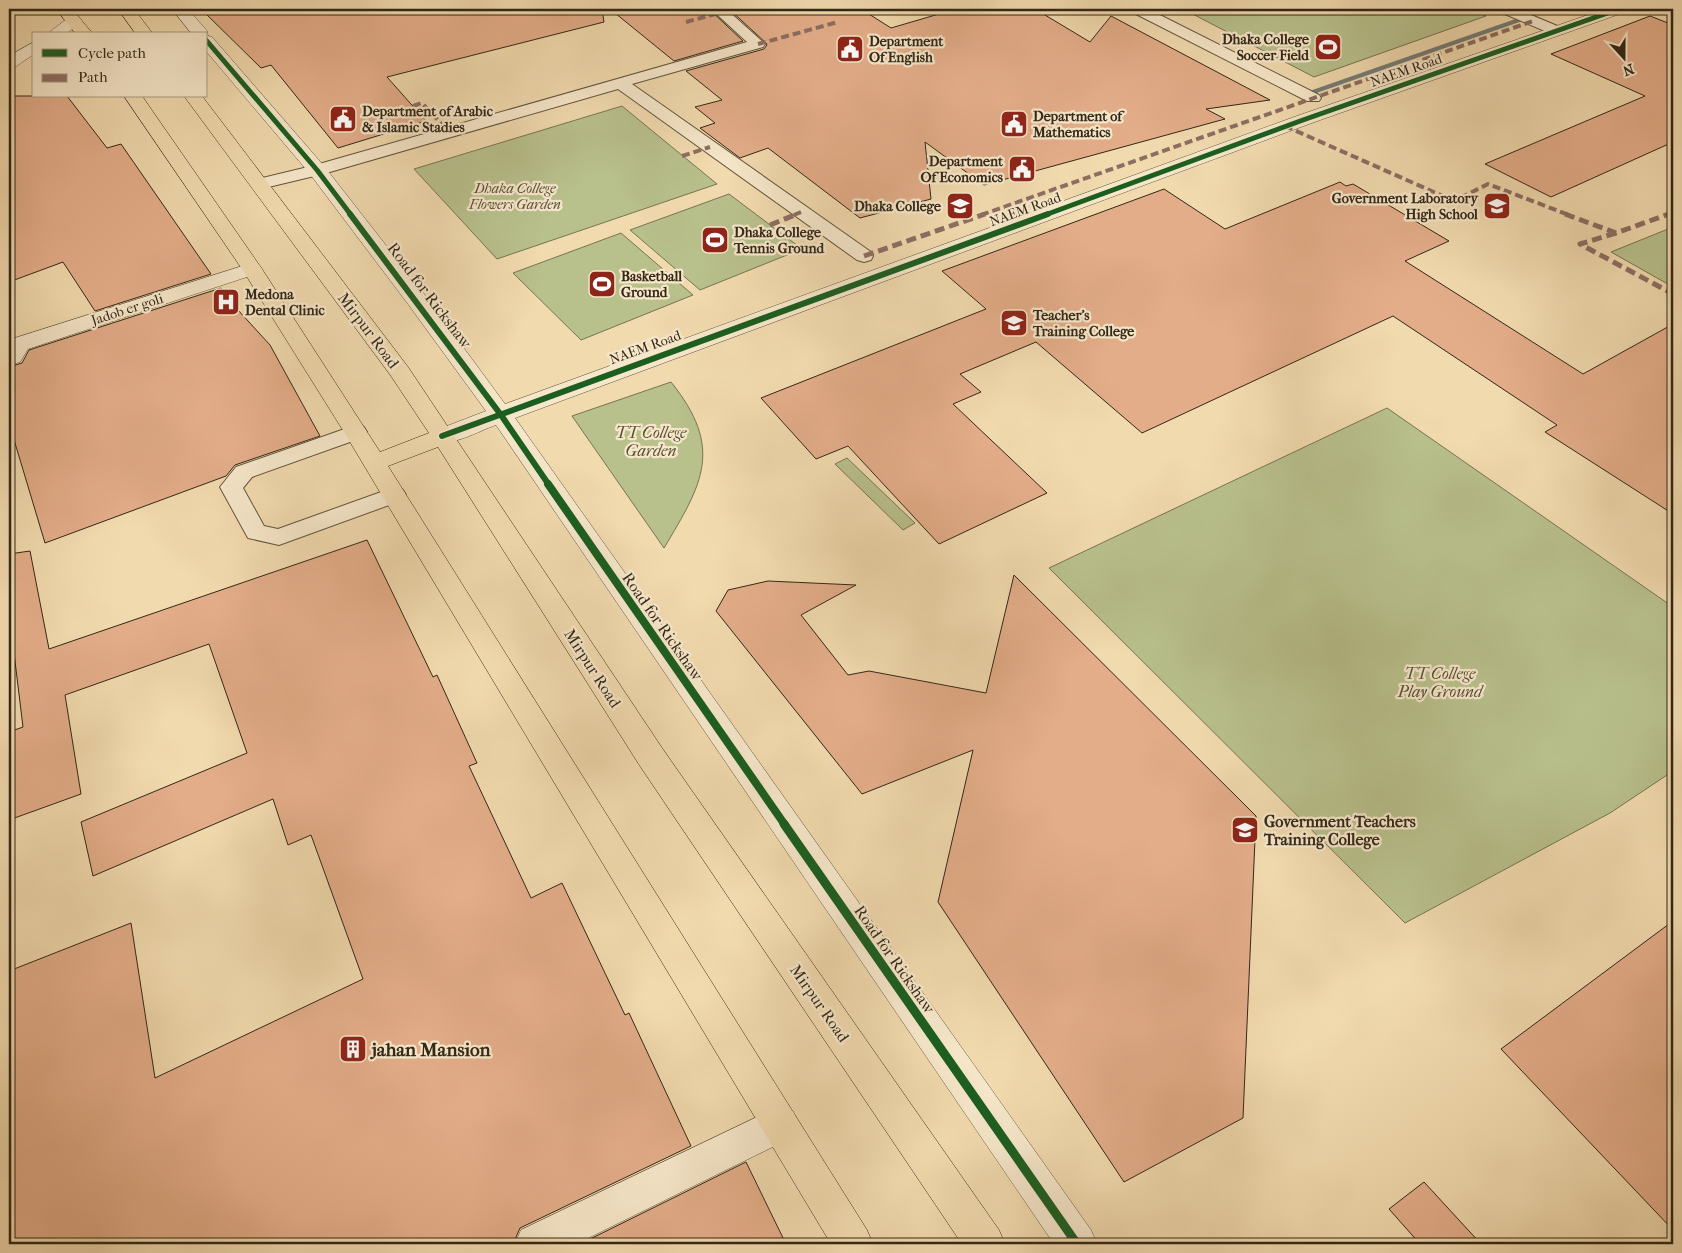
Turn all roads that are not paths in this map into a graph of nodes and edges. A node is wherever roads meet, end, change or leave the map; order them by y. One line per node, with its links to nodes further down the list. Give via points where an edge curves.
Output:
1 (126, 9): 11 (highway)
2 (180, 9): 12 (street)
3 (718, 9): 16 (lane, via 758,44)
4 (1136, 9): 19 (lane)
5 (1505, 9): 8 (lane)
6 (1619, 9): 8 (street, NAEM Road)
7 (69, 15): 9 (street); 10 (highway)
8 (1556, 31): 25 (street, NAEM Road, via 1294,123)
9 (56, 32)
10 (83, 32)
11 (144, 32)
12 (199, 32)
13 (208, 42): 20 (street, Road for Rickshaw)
14 (32, 49): 15 (street)
15 (9, 63)
16 (620, 83): 20 (lane); 22 (lane)
17 (134, 98): 23 (highway)
18 (195, 98): 21 (highway, Mirpur Road)
19 (1313, 98)
20 (317, 170): 21 (lane); 25 (street, Road for Rickshaw)
21 (260, 184): 27 (highway, Mirpur Road, via 400,372)
22 (864, 256)
23 (252, 269): 24 (street, Jadob er goli, via 20,344); 26 (highway)
24 (9, 358)
25 (501, 415): 27 (street, NAEM Road); 34 (street, Road for Rickshaw)
26 (356, 432): 28 (highway); 29 (lane, via 244,472 231,487 256,532 279,537)
27 (442, 436): 28 (highway); 33 (highway, Mirpur Road, via 651,758)
28 (374, 464): 29 (highway)
29 (395, 495): 30 (highway)
30 (780, 1124): 31 (street); 32 (highway)
31 (536, 1244)
32 (853, 1244)
33 (985, 1244)
34 (1077, 1244)

